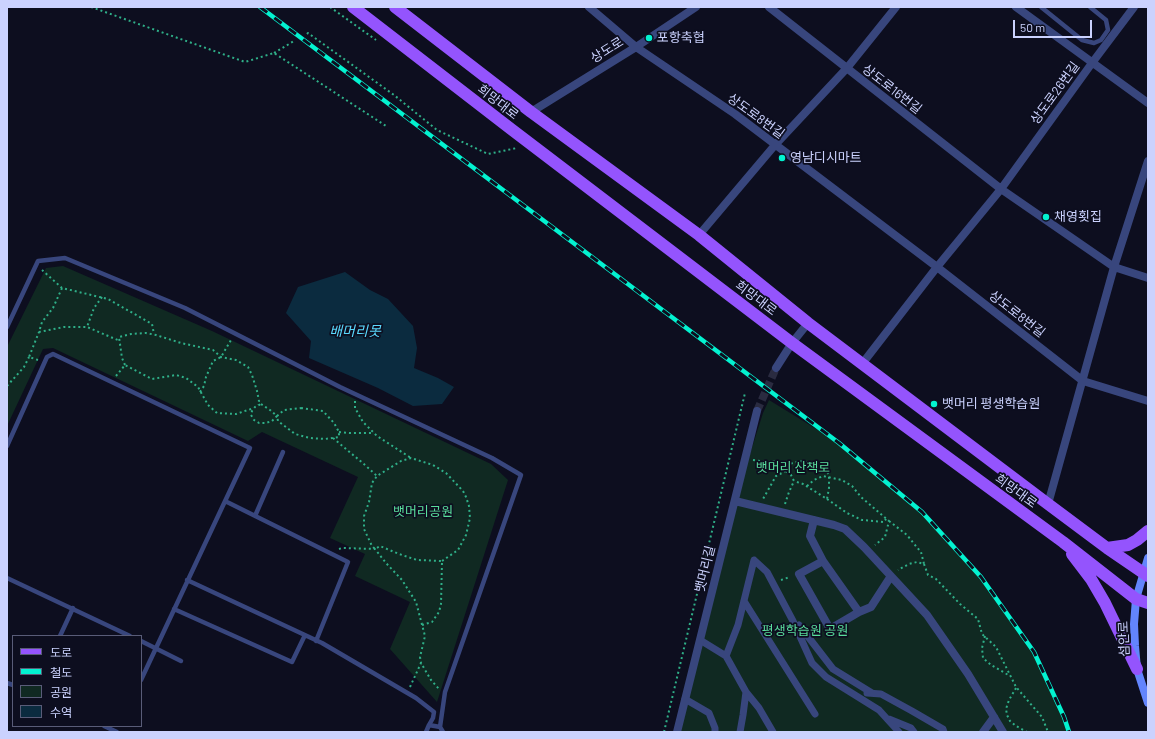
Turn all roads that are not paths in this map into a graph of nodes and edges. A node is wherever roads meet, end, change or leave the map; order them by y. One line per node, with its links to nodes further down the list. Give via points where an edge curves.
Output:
1 (353, 7): 25 (main road, 희망대로)
2 (395, 7): 15 (main road, 희망대로)
3 (589, 7): 11 (street, 상도로8번길)
4 (696, 7): 11 (street, 상도로)
5 (769, 7): 13 (street, 상도로16번길)
6 (896, 7): 13 (street)
7 (1016, 7): 12 (street, 상도로26번길)
8 (1041, 7): 9 (lane, via 1082,40 1094,43 1101,40 1108,30 1106,20)
9 (1090, 7)
10 (1134, 7): 12 (street)
11 (636, 46): 15 (street, 상도로); 16 (street, 상도로8번길, via 735,114)
12 (1092, 62): 14 (street, 상도로26번길); 18 (street, 상도로26번길)
13 (847, 68): 16 (street); 18 (street, 상도로16번길)
14 (1148, 104)
15 (531, 112): 19 (main road, 희망대로)
16 (775, 145): 19 (street); 20 (street, 상도로8번길)
17 (1148, 161): 21 (street)
18 (1001, 189): 20 (street); 21 (street, 상도로16번길)
19 (699, 235): 23 (main road, 희망대로)
20 (937, 267): 26 (street); 28 (street, 상도로8번길)
21 (1114, 267): 22 (street, 상도로16번길); 28 (street)
22 (1148, 278)
23 (808, 323): 25 (street); 26 (main road, 희망대로)
24 (7, 327): 75 (lane, via 38,261 65,258 185,308 355,394 492,458 521,475 445,696)
25 (792, 343): 27 (street); 39 (main road, 희망대로)
26 (862, 364): 35 (main road, 희망대로)
27 (776, 368)
28 (1083, 381): 29 (street, 상도로8번길); 35 (street, 희망대로)
29 (1148, 402)
30 (757, 411): 34 (street, 뱃머리길)
31 (7, 446): 33 (lane, via 47,357 53,354 250,448)
32 (283, 452): 36 (lane)
33 (224, 501): 36 (lane); 46 (lane)
34 (734, 501): 37 (street); 57 (street, 뱃머리길)
35 (1048, 504): 40 (main road, 희망대로)
36 (255, 516): 59 (lane, via 348,562)
37 (814, 520): 42 (street, via 810,536); 44 (street, via 845,529)
38 (1148, 532): 40 (main road, via 1128,545)
39 (1063, 542): 47 (main road, 희망대로); 63 (main road, via 1105,603)
40 (1106, 548): 43 (main road, 희망대로)
41 (1148, 558): 43 (main road, 섬안로)
42 (824, 561): 52 (street); 52 (street, via 799,574 830,629)
43 (1146, 575): 47 (main road, 섬안로)
44 (891, 576): 52 (street, via 871,607); 71 (street, via 927,615)
45 (7, 578): 50 (lane)
46 (188, 580): 51 (lane); 56 (lane)
47 (1136, 599): 49 (main road, 희망대로); 63 (main road, 섬안로, via 1134,631)
48 (744, 601): 53 (street, via 754,560 767,572); 61 (street); 70 (street)
49 (1148, 603)
50 (73, 608): 54 (lane); 55 (lane)
51 (174, 609): 56 (lane, via 292,662); 60 (lane)
52 (859, 612)
53 (794, 620): 66 (street, via 812,663 826,677); 67 (street, via 833,669)
54 (60, 635)
55 (128, 635)
56 (305, 635): 59 (lane)
57 (700, 640): 61 (street); 68 (street, 뱃머리길)
58 (142, 641): 60 (lane)
59 (316, 641): 73 (lane, via 407,693 434,712)
60 (156, 648): 62 (lane); 64 (lane)
61 (726, 656): 65 (street)
62 (181, 661)
63 (1137, 669): 69 (main road, 섬안로)
64 (142, 678)
65 (746, 692): 80 (street); 81 (street)
66 (851, 692): 67 (street); 72 (street, via 880,710)
67 (872, 693): 84 (street, via 881,694 943,729)
68 (685, 699): 78 (street, 뱃머리길); 79 (street, via 709,713)
69 (1148, 703)
70 (815, 714)
71 (994, 717): 85 (street); 86 (street)
72 (887, 718): 82 (street); 83 (street, via 911,728)
73 (429, 725): 75 (lane); 77 (lane)
74 (106, 727): 76 (lane)
75 (441, 730)
76 (117, 732)
77 (426, 732)
78 (677, 732)
79 (715, 732)
80 (740, 732)
81 (773, 732)
82 (898, 732)
83 (914, 732)
84 (944, 732)
85 (983, 732)
86 (1003, 732)

